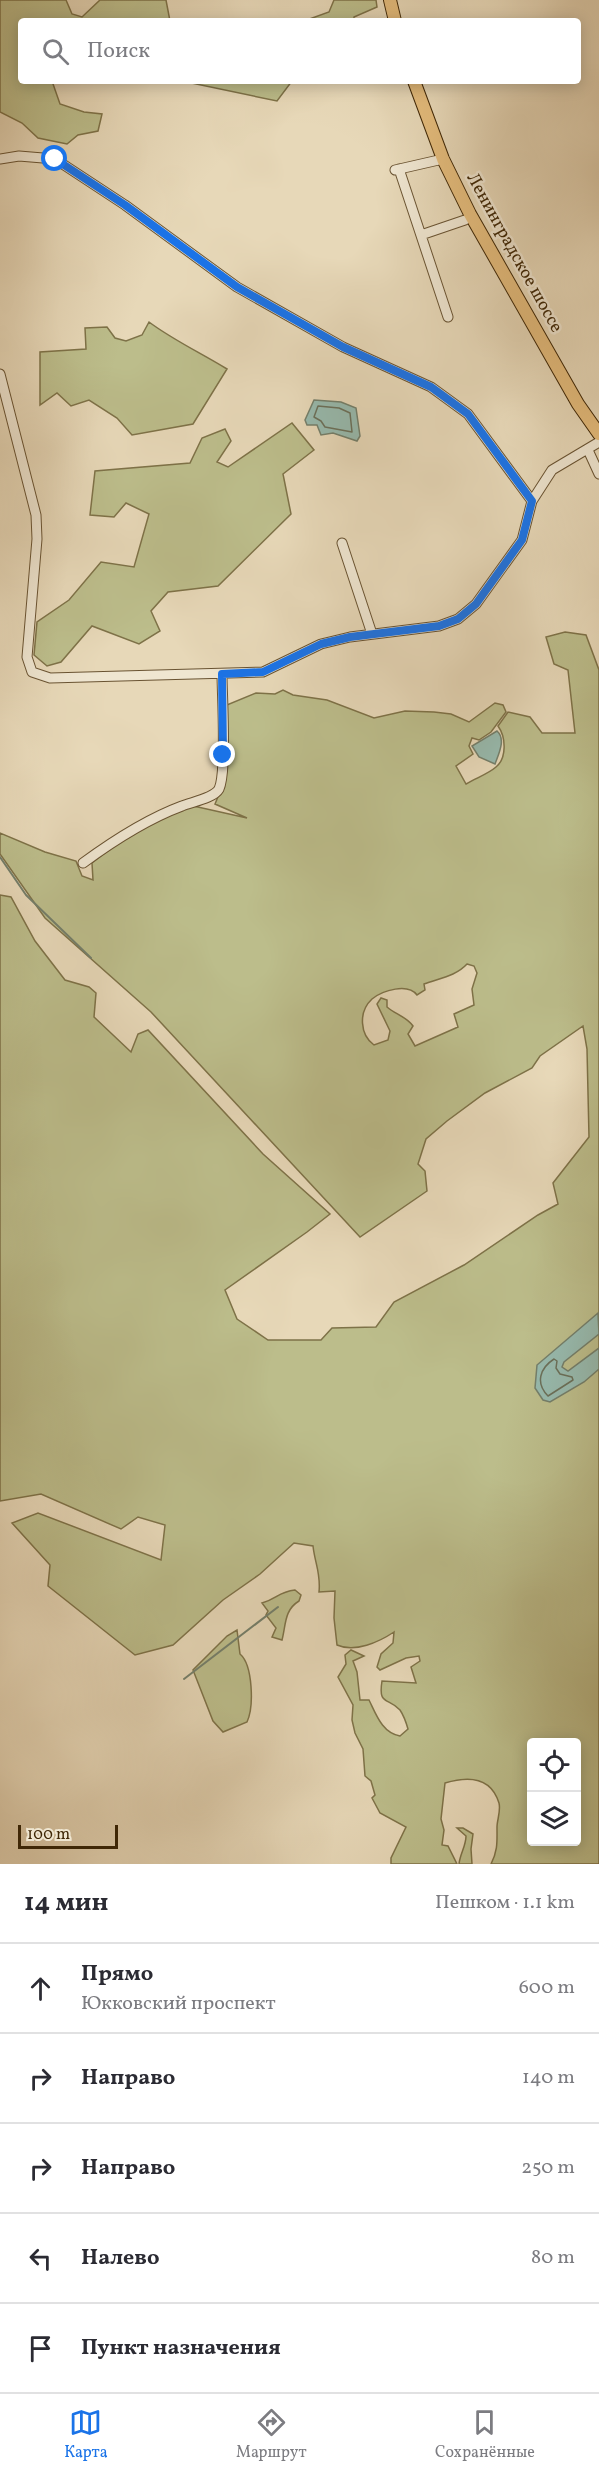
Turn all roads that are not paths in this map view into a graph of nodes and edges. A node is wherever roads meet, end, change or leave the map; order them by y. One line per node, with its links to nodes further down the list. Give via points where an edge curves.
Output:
1 (390, 0): 2 (main road)
2 (394, 18)
3 (415, 84): 5 (main road, Ленинградское шоссе)
4 (0, 159): 14 (street, via 55,159 237,287 343,347 431,387 468,414)
5 (443, 159): 7 (street, via 396,170); 10 (main road, Ленинградское шоссе, via 487,247)
6 (465, 220): 7 (street)
7 (421, 235): 8 (street)
8 (448, 317)
9 (0, 374): 17 (street, via 36,515 38,539 27,657 32,672 50,678)
10 (599, 434)
11 (599, 442): 12 (street)
12 (588, 450): 13 (street); 14 (street, via 552,470)
13 (599, 474)
14 (532, 501): 16 (street, via 522,540 476,604 458,619 439,626)
15 (342, 543): 16 (street)
16 (372, 634): 17 (street, via 321,644 263,672)
17 (222, 674): 18 (street, via 220,788 139,827)
18 (82, 863)

